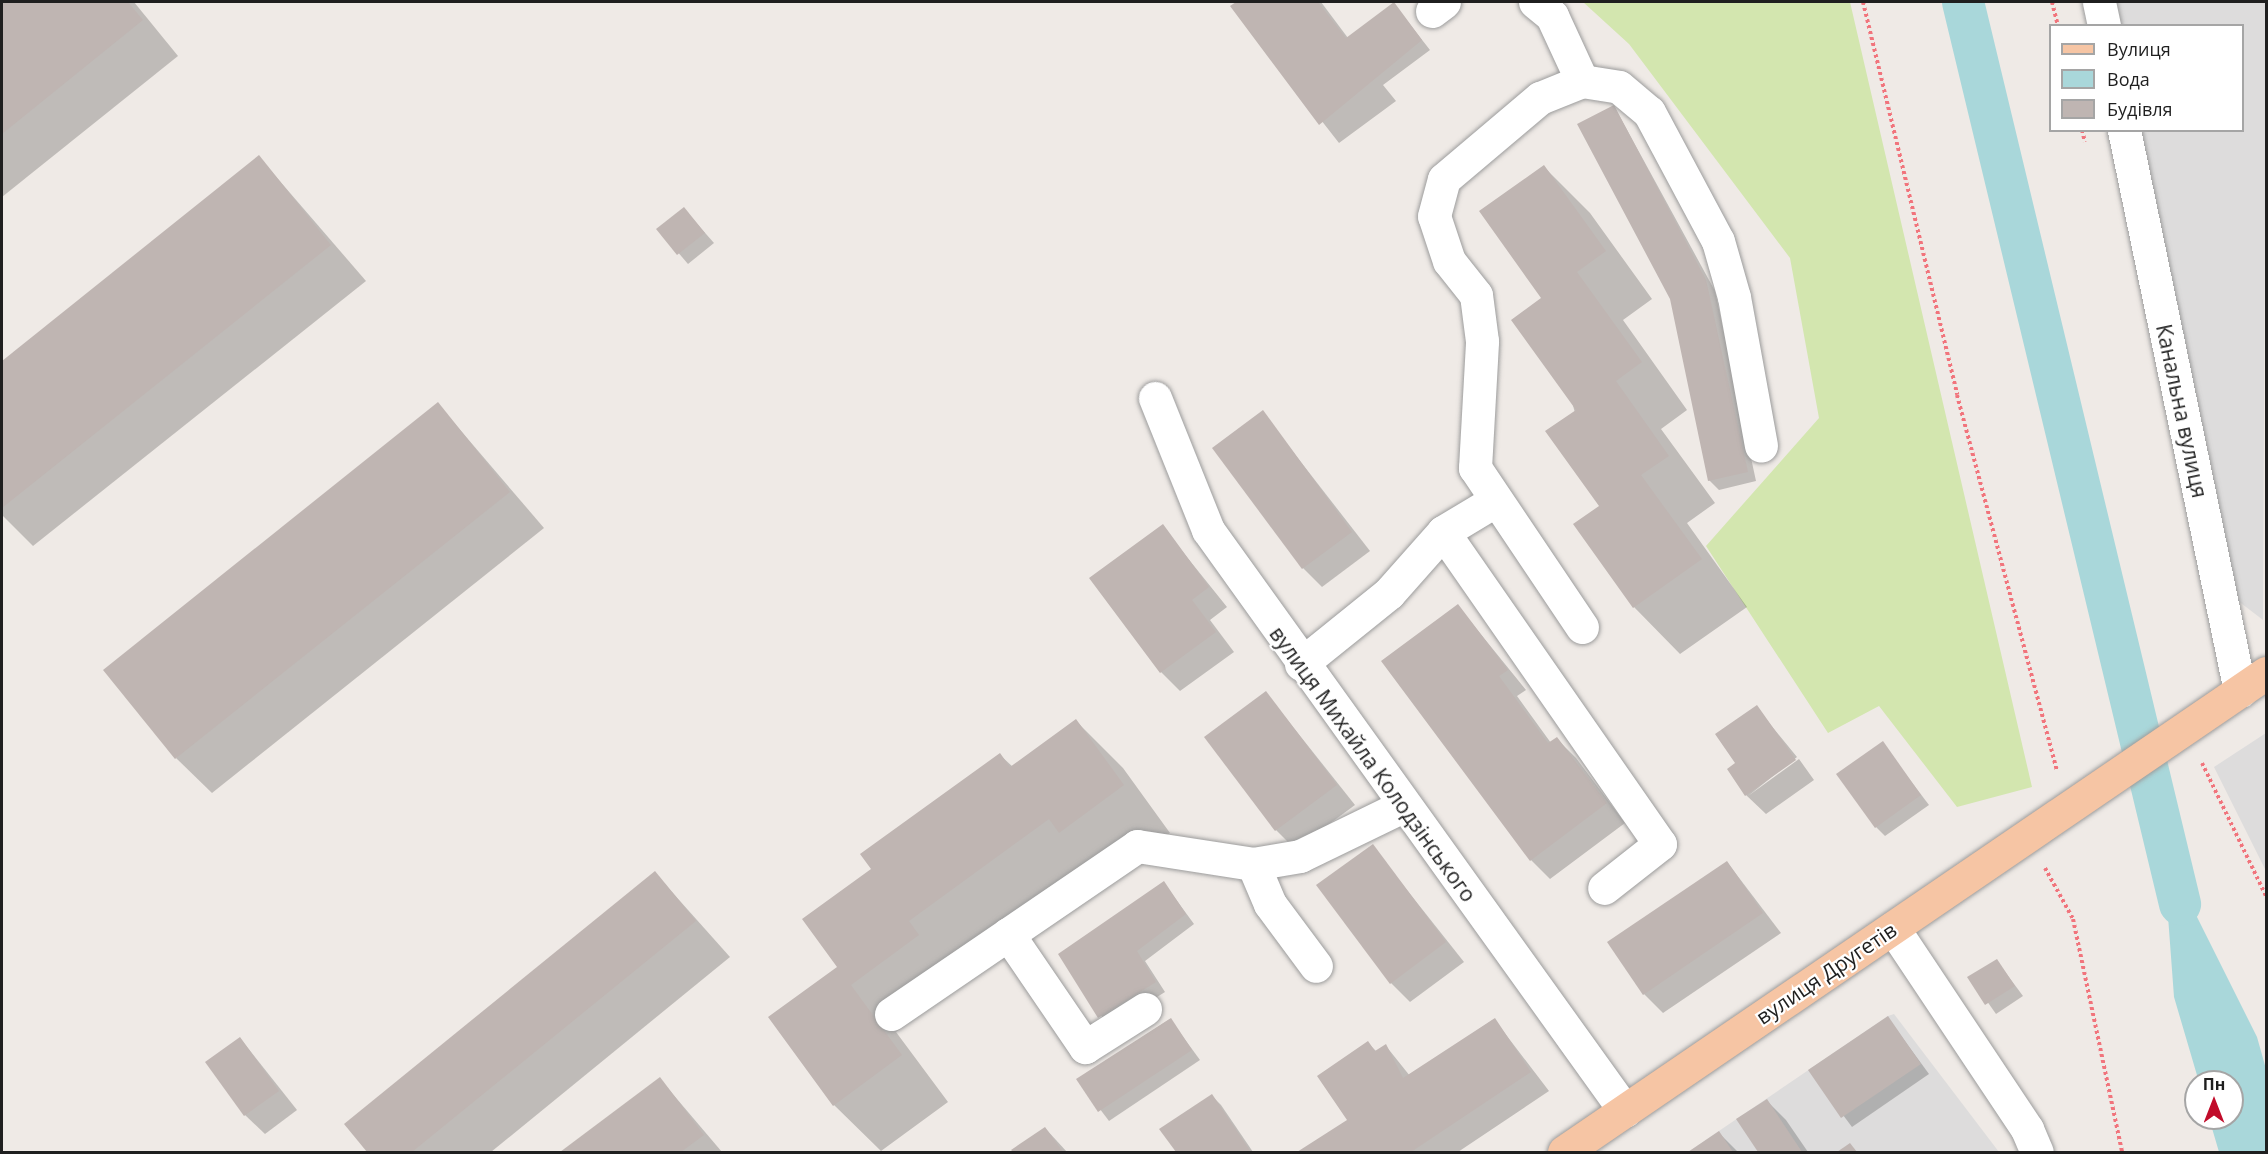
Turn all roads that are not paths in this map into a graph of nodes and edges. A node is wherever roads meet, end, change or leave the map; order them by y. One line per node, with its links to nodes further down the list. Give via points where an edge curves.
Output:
1 (1535, 2): 4 (street, via 1552,16)
2 (2099, 2): 3 (street)
3 (2104, 24)
4 (1582, 81): 7 (street, via 1619,87 1649,112 1712,230 1734,297); 8 (street, via 1540,98 1444,179 1434,216 1449,261 1476,295 1482,341 1475,468)
5 (2124, 132): 12 (street, Канальна вулиця)
6 (1155, 398): 11 (street, вулиця Михайла Колодзінського, via 1208,530)
7 (1761, 446)
8 (1493, 502): 9 (street); 10 (street)
9 (1443, 532): 11 (street, via 1389,593); 15 (street, via 1660,844)
10 (1582, 627)
11 (1301, 664): 13 (street, вулиця Михайла Колодзінського)
12 (2253, 682): 16 (main road, вулиця Другетів)
13 (1403, 806): 14 (street, via 1300,856); 21 (street, вулиця Михайла Колодзінського)
14 (1253, 864): 17 (street, via 1137,846); 18 (street, via 1270,904)
15 (1604, 888)
16 (1893, 928): 21 (main road, вулиця Другетів); 23 (street, via 2027,1129)
17 (1008, 934): 19 (street, via 1084,1047); 20 (street)
18 (1316, 966)
19 (1145, 1010)
20 (891, 1014)
21 (1625, 1111): 22 (main road, вулиця Другетів)
22 (1564, 1152)
23 (2037, 1152)

